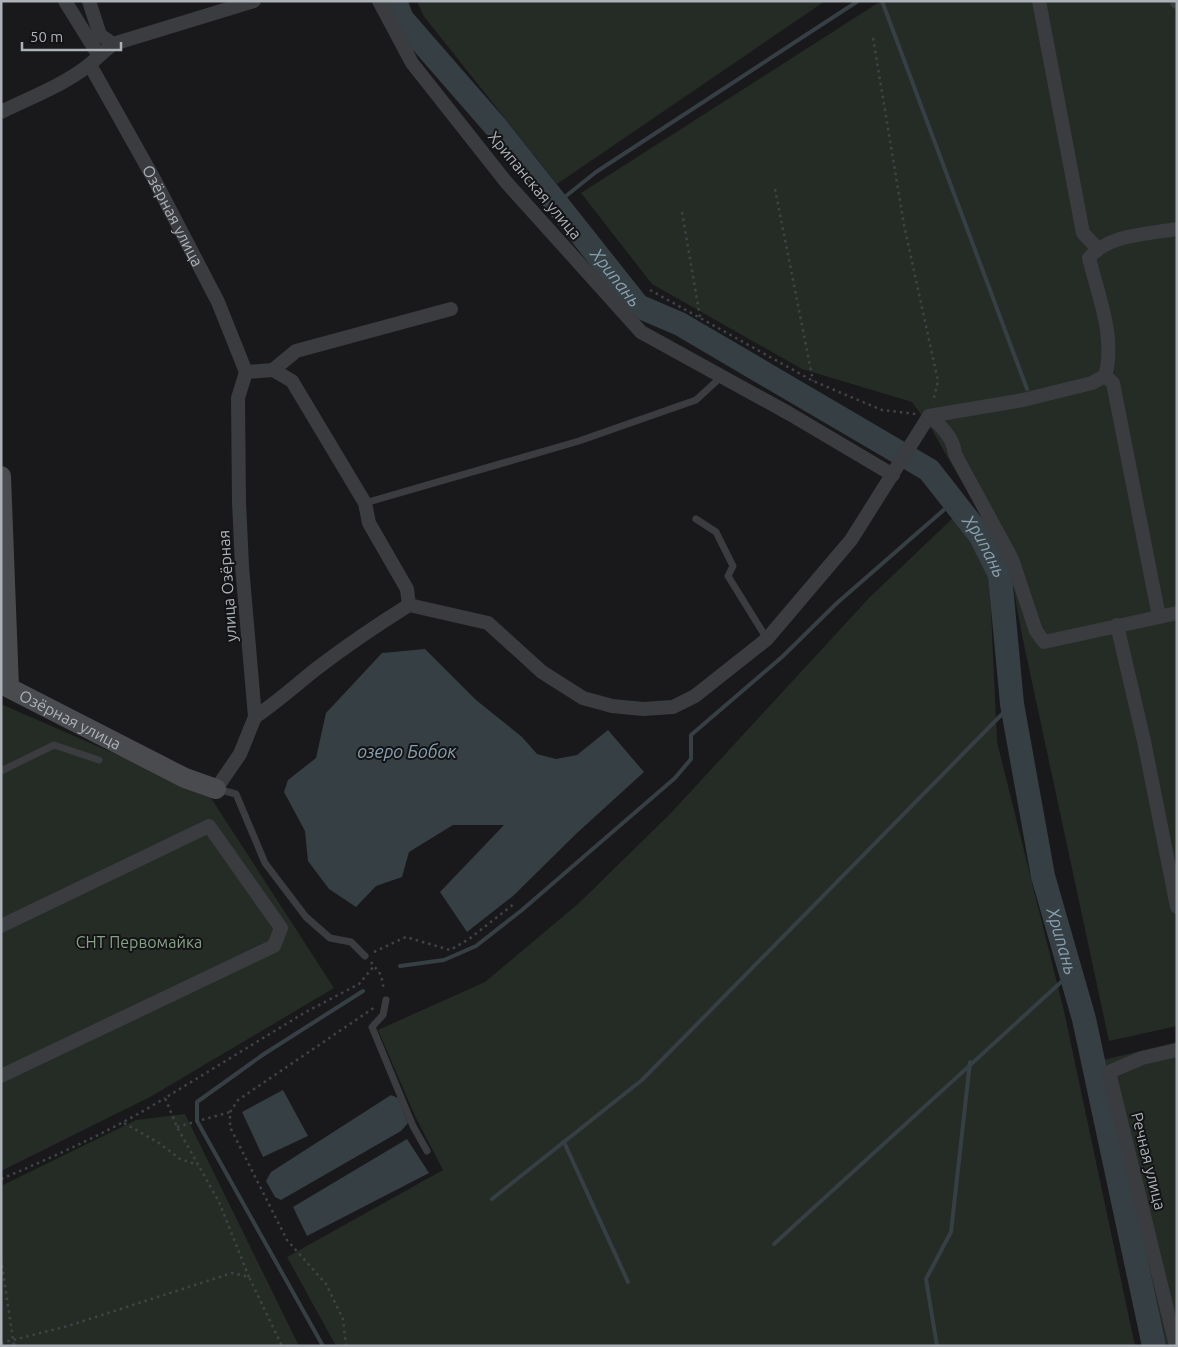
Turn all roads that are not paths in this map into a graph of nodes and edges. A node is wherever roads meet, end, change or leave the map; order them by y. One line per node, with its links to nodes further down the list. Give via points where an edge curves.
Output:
1 (65, 1): 7 (street, Озёрная улица)
2 (89, 1): 6 (street, via 100,35)
3 (254, 1): 6 (street)
4 (379, 1): 15 (street, Хрипанская улица, via 412,63 553,236 641,332)
5 (1040, 1): 10 (street, via 1083,233)
6 (113, 44): 7 (street)
7 (95, 61): 8 (street); 13 (street, Озёрная улица, via 218,302)
8 (1, 112)
9 (1177, 229): 10 (street, via 1108,242)
10 (1097, 248): 14 (street, via 1089,258 1109,344)
11 (451, 309): 12 (street, via 296,352)
12 (273, 370): 13 (street); 19 (street, via 292,381)
13 (246, 372): 27 (street, улица Озёрная, via 238,398 239,502)
14 (1105, 376): 16 (street, via 1092,383 1040,396); 23 (street, via 1113,383)
15 (721, 377): 17 (street, Хрипанская улица); 19 (lane, via 696,400 579,441)
16 (930, 416): 17 (street); 24 (street, via 941,425 955,448 955,454 1012,560 1036,632 1044,642)
17 (897, 468): 25 (street, via 851,540)
18 (1, 476): 26 (street, Озёрная улица)
19 (365, 503): 21 (street, via 369,523 407,589)
20 (696, 519): 25 (lane, via 716,532 733,566 728,576)
21 (409, 605): 25 (street, via 488,623 542,672 583,698 612,706 643,709 673,707 695,696); 27 (street, via 375,626)
22 (1177, 613): 23 (street)
23 (1159, 617): 24 (street)
24 (1117, 625): 31 (street)
25 (767, 639)
26 (5, 687): 30 (street, Озёрная улица, via 185,778)
27 (255, 717): 30 (street, улица Озёрная, via 240,754)
28 (99, 760): 29 (lane, via 54,745)
29 (1, 771)
30 (216, 789): 33 (lane, via 236,794 266,863 306,917 330,938 350,942)
31 (1177, 907)
32 (1, 926): 36 (street, via 208,826 281,928 274,946)
33 (365, 956)
34 (386, 1000): 37 (lane, via 383,1014 372,1027 413,1126)
35 (1177, 1050): 38 (street, Речная улица, via 1142,1058 1109,1072)
36 (1, 1076)
37 (427, 1151)
38 (1176, 1346)

